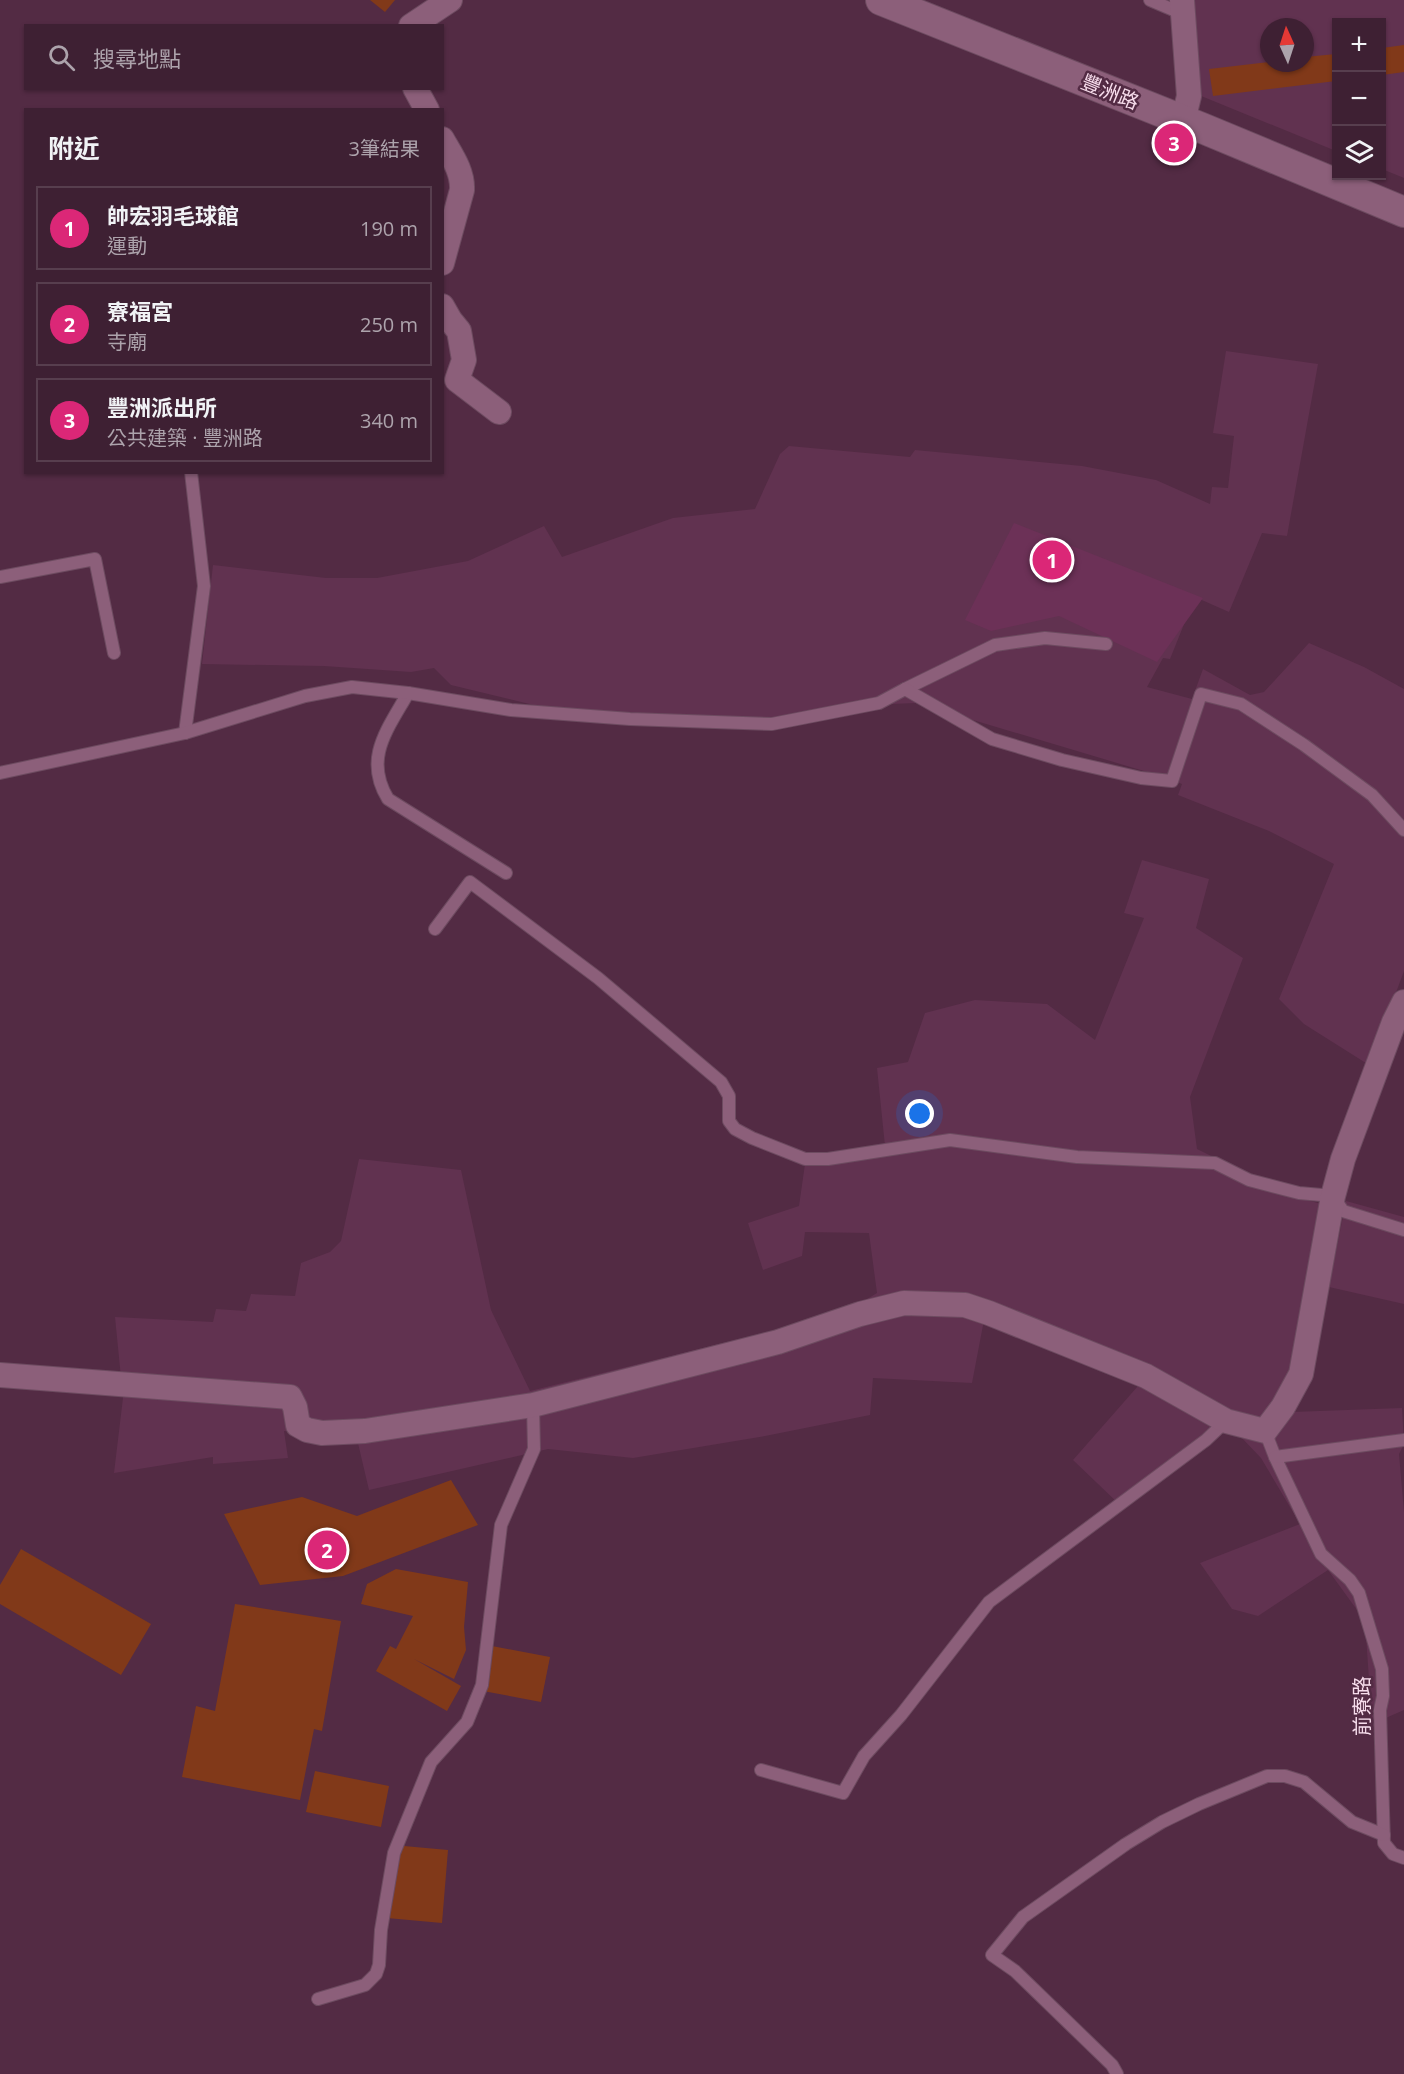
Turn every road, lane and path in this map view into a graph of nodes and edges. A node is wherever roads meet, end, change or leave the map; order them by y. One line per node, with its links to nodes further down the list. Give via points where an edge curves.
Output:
1 (450, 0): 5 (street)
2 (881, 0): 8 (street, 豐洲路)
3 (1150, 0): 4 (lane)
4 (1182, 7): 8 (street, via 1189,96)
5 (414, 24)
6 (416, 90): 7 (street)
7 (426, 108)
8 (1183, 121): 10 (street, 豐洲路)
9 (444, 142): 11 (street, via 462,181)
10 (1404, 212)
11 (444, 256)
12 (444, 310): 13 (street, via 459,331 464,360 457,380)
13 (500, 412)
14 (191, 474): 20 (lane, via 204,585)
15 (0, 577): 17 (lane, via 95,559)
16 (1106, 644): 18 (lane, via 1045,638 995,645)
17 (114, 653)
18 (905, 689): 19 (lane, via 879,704 772,724 511,710); 22 (lane, via 992,739 1062,760 1172,781 1201,694 1241,704 1372,795)
19 (408, 693): 20 (lane, via 352,687 305,696); 23 (lane, via 379,747 377,768 382,789 388,799)
20 (185, 733): 21 (lane)
21 (0, 773)
22 (1404, 830)
23 (506, 873)
24 (435, 929): 26 (lane, via 470,882 598,978 721,1082 729,1096 729,1121 735,1129 805,1159 950,1140 1077,1158 1215,1163 1249,1180 1299,1193)
25 (1404, 1002): 26 (street, via 1343,1159)
26 (1333, 1196): 27 (lane, via 1343,1211); 31 (street, via 1301,1374)
27 (1404, 1230)
28 (0, 1375): 29 (street, via 290,1397 296,1407 298,1425 322,1433 365,1431)
29 (533, 1405): 30 (street, via 778,1342 860,1314 904,1304 965,1305 1146,1376); 37 (lane, via 534,1449 501,1526 482,1685 467,1722 431,1762 394,1853 376,1974 365,1985)
30 (1226, 1421): 31 (street); 34 (lane, via 989,1602 864,1756 843,1793)
31 (1265, 1431): 33 (lane, 前寮路)
32 (1404, 1440): 33 (lane)
33 (1275, 1457): 35 (lane, 前寮路, via 1321,1554 1359,1593 1380,1656)
34 (761, 1770)
35 (1384, 1835): 36 (lane, via 1388,1849); 38 (lane, via 1352,1822 1304,1782 1267,1776 1162,1822 1023,1917 993,1955 1015,1971)
36 (1404, 1858)
37 (318, 1999)
38 (1117, 2074)

